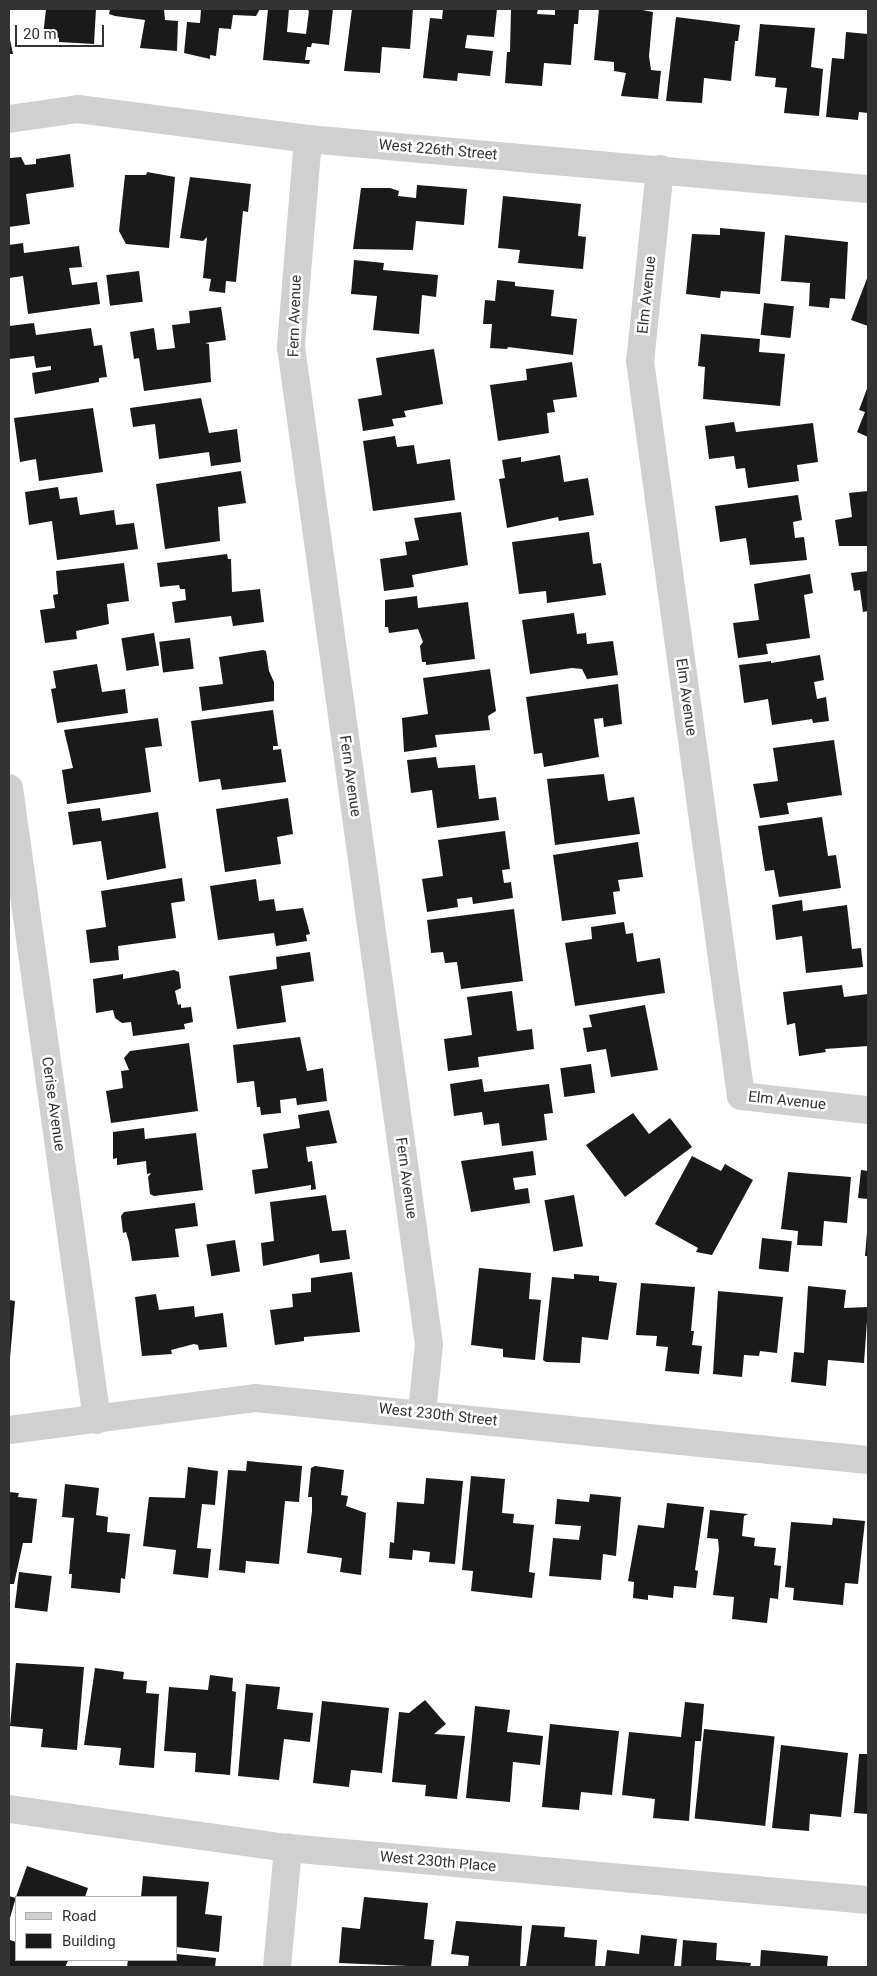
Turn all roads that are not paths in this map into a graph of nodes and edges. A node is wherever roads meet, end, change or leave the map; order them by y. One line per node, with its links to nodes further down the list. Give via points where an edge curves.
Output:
1 (9, 119): 2 (street, West 226th Street, via 78,109)
2 (308, 139): 3 (street, West 226th Street); 7 (street, Fern Avenue, via 291,346 429,1344)
3 (660, 169): 4 (street, West 226th Street); 6 (street, Elm Avenue, via 640,361 741,1096)
4 (868, 189)
5 (9, 788): 8 (street, Cerise Avenue)
6 (868, 1110)
7 (422, 1413): 8 (street, West 230th Street, via 255,1398); 10 (street, West 230th Street)
8 (96, 1420): 9 (street, West 230th Street)
9 (9, 1430)
10 (868, 1460)
11 (9, 1809): 12 (street, West 230th Place)
12 (288, 1848): 13 (street, West 230th Place); 14 (street)
13 (868, 1900)
14 (277, 1967)

